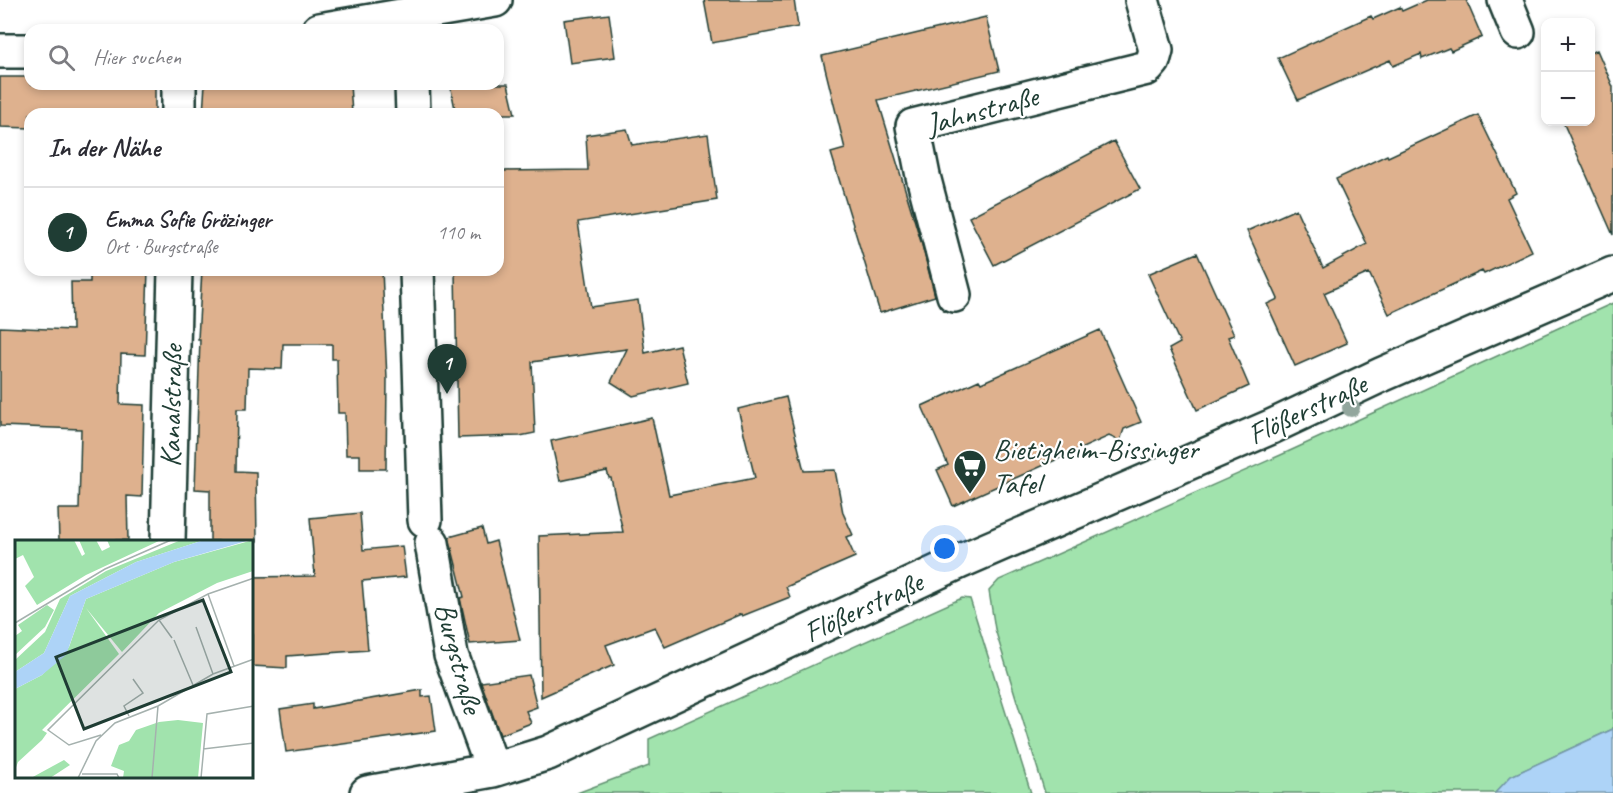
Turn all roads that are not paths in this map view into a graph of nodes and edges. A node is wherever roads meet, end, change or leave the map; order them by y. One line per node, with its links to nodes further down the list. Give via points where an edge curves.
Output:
1 (495, 0): 4 (street)
2 (1142, 0): 15 (street, Jahnstraße, via 1156,50 1147,68 913,126)
3 (1505, 0): 5 (street)
4 (410, 23)
5 (1518, 32)
6 (0, 51): 7 (street)
7 (24, 51)
8 (179, 90): 10 (street)
9 (412, 90): 11 (street)
10 (179, 108)
11 (413, 108)
12 (1613, 274): 17 (street, Flößerstraße, via 961,561 549,753)
13 (175, 276): 16 (street, Kanalstraße)
14 (417, 276): 17 (street, Burgstraße, via 428,532 451,655)
15 (954, 295)
16 (168, 540)
17 (493, 770): 18 (street, Flößerstraße)
18 (367, 793)

